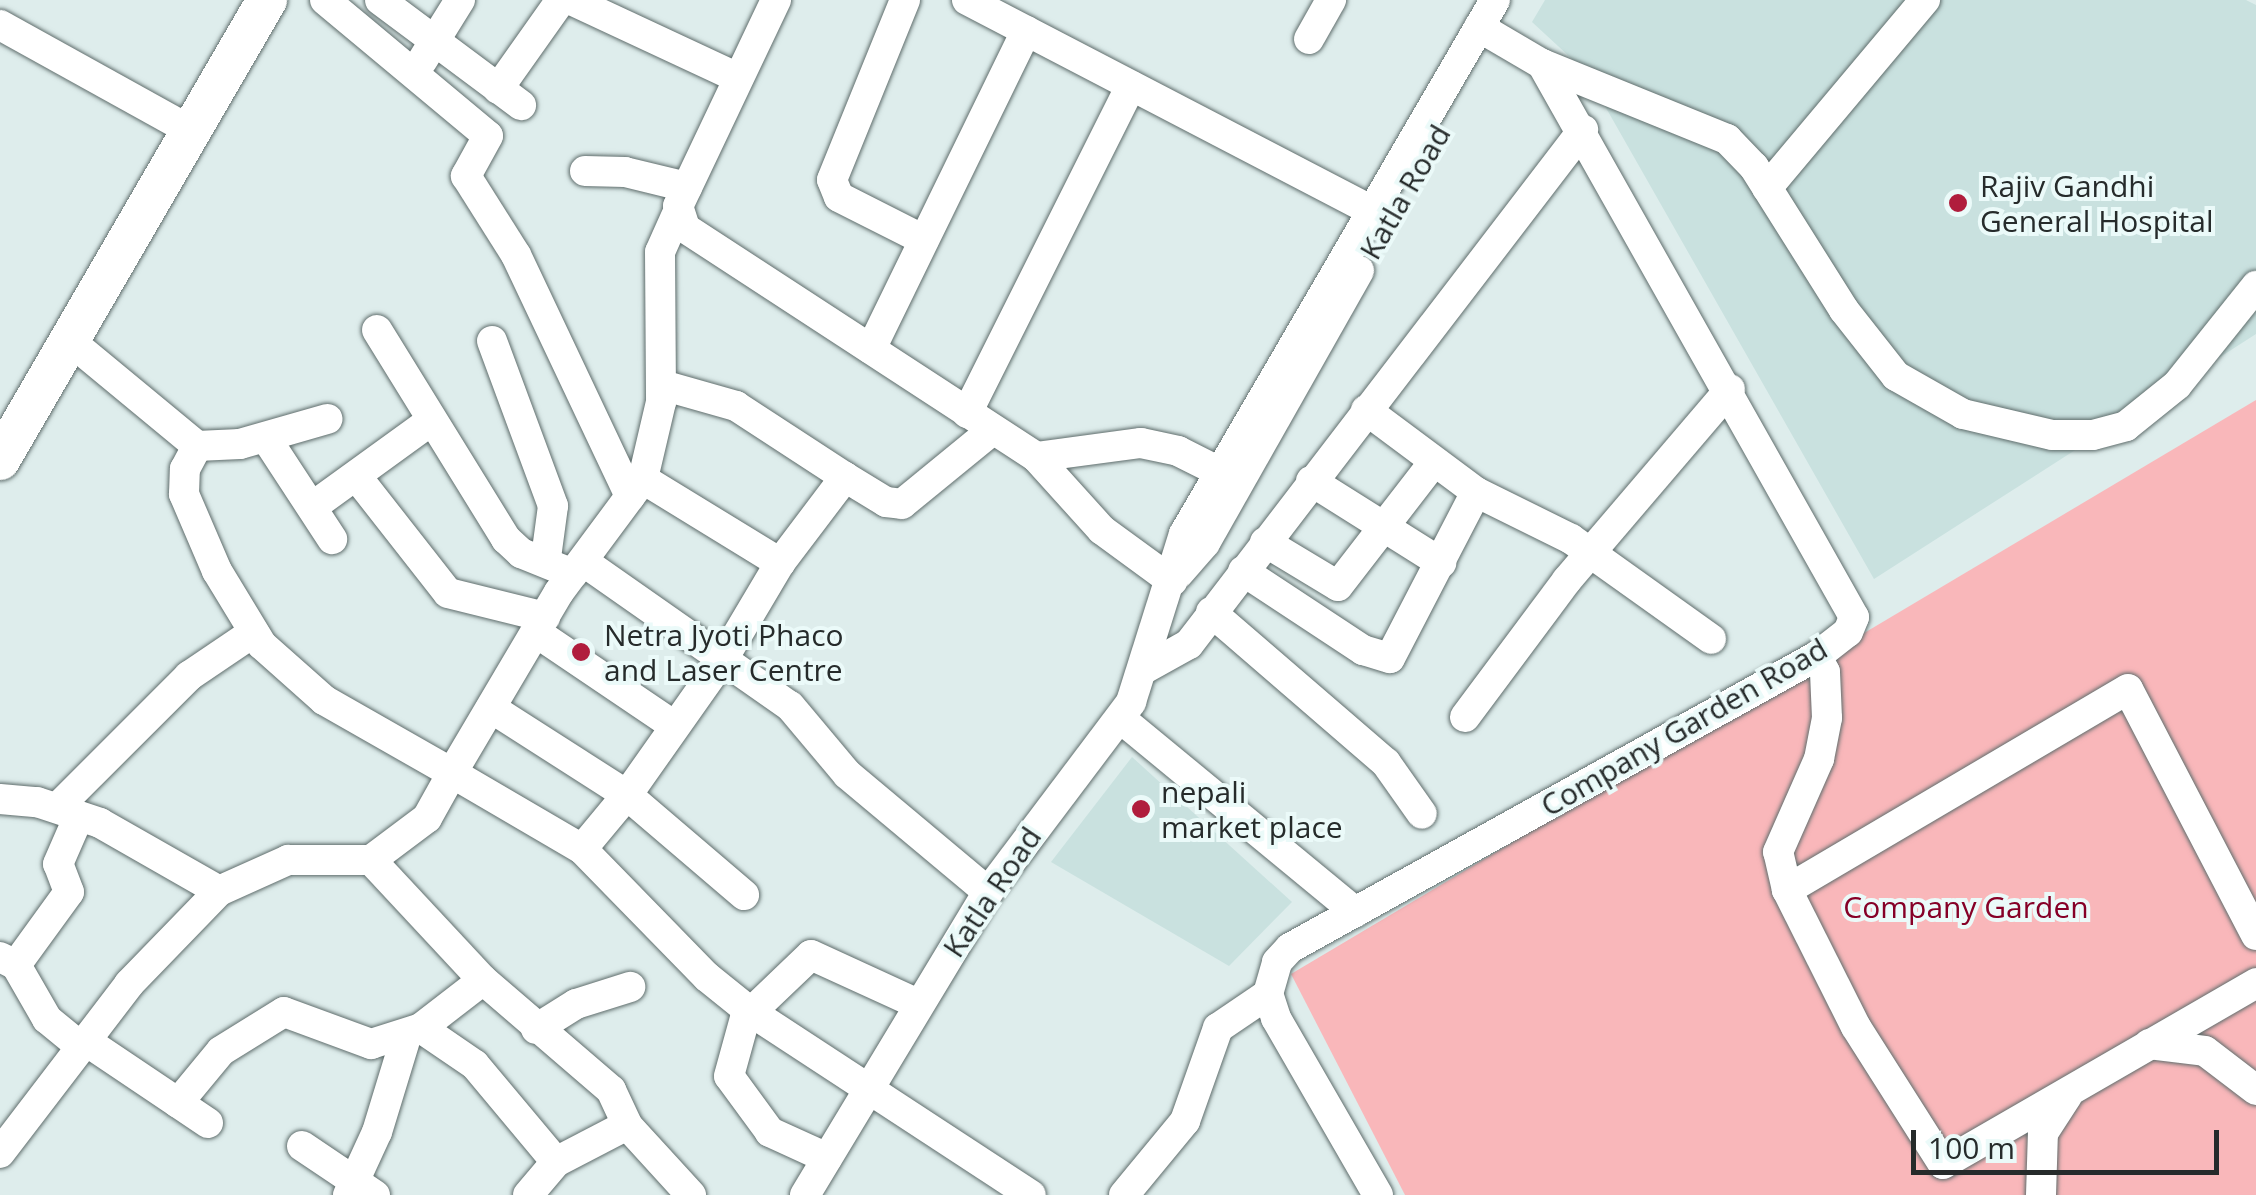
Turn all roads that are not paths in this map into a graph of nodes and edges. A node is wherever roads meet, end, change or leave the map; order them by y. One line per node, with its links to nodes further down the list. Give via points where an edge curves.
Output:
1 (246, 0): 23 (main road)
2 (267, 0): 23 (main road)
3 (326, 0): 20 (street)
4 (380, 0): 18 (street)
5 (460, 0): 18 (street)
6 (776, 0): 21 (street)
7 (905, 0): 30 (street, via 835,168 832,190)
8 (967, 0): 15 (street)
9 (1331, 0): 17 (street)
10 (1495, 0): 16 (street, Katla Road)
11 (1517, 0): 16 (street, Katla Road)
12 (1925, 0): 27 (street)
13 (578, 2): 18 (street, via 509,97); 21 (street)
14 (0, 26): 23 (street)
15 (1026, 31): 22 (street); 30 (street)
16 (1487, 31): 19 (street, Company Garden Road); 28 (street, Katla Road)
17 (1308, 39)
18 (432, 45): 20 (street)
19 (1542, 64): 24 (street, Company Garden Road); 27 (street, via 1712,129 1743,154)
20 (414, 74): 53 (street, via 488,136 466,176 516,255)
21 (738, 78): 26 (street)
22 (1131, 86): 28 (street); 41 (street)
23 (183, 127): 33 (main road); 42 (main road)
24 (1583, 130): 37 (street, Company Garden Road); 38 (street)
25 (586, 171): 26 (street, via 625,172)
26 (687, 187): 29 (street)
27 (1766, 188): 31 (street, via 1844,310 1896,376 1935,404 2028,432 2092,435 2144,415 2198,362)
28 (1383, 202): 45 (street, Katla Road)
29 (676, 216): 35 (street); 36 (street, via 660,252)
30 (924, 240): 35 (street)
31 (2256, 286)
32 (377, 330): 40 (street)
33 (69, 340): 44 (street); 47 (main road)
34 (492, 342): 60 (street, via 554,506)
35 (870, 349): 41 (street)
36 (662, 385): 51 (street, via 736,406); 53 (street)
37 (1730, 389): 59 (street); 70 (street, Company Garden Road, via 1849,598 1854,617 1848,632)
38 (1366, 410): 48 (street); 52 (street)
39 (326, 419): 43 (street)
40 (432, 420): 50 (street); 60 (street, via 506,539 522,553)
41 (979, 423): 46 (street); 51 (street, via 902,504 886,502)
42 (0, 424)
43 (266, 438): 44 (street); 55 (street)
44 (197, 446): 68 (street, via 185,470 184,494)
45 (1246, 448): 49 (street, Katla Road); 65 (street, Katla Road, via 1205,543)
46 (1036, 457): 49 (street, via 1141,443 1178,451); 65 (street, via 1102,530)
47 (0, 460)
48 (1433, 463): 54 (street); 56 (street)
49 (1220, 472): 65 (street, Katla Road, via 1184,534)
50 (357, 476): 55 (street); 67 (street, via 448,593)
51 (845, 477): 61 (street)
52 (1311, 481): 56 (street); 58 (street)
53 (637, 488): 61 (street); 63 (street)
54 (1476, 492): 59 (street); 62 (street)
55 (312, 507): 57 (street)
56 (1386, 528): 58 (street, via 1338,586); 62 (street)
57 (332, 538)
58 (1265, 542): 64 (street)
59 (1594, 555): 69 (street); 74 (street, via 1568,580)
60 (546, 558): 63 (street)
61 (780, 563): 71 (street)
62 (1441, 564): 64 (street, via 1390,658 1362,650)
63 (578, 568): 67 (street); 71 (street)
64 (1243, 571): 66 (street)
65 (1169, 582): 72 (street, Katla Road)
66 (1211, 612): 72 (street, via 1188,644); 81 (street, via 1386,763)
67 (541, 625): 73 (street); 76 (street)
68 (254, 632): 77 (street, via 277,662 324,700); 80 (street, via 189,676)
69 (1711, 639)
70 (1817, 656): 84 (street, via 1825,672 1827,718 1819,759 1778,852); 88 (street, Company Garden Road)
71 (722, 659): 76 (street); 86 (street, via 790,706 847,774)
72 (1146, 668): 75 (street, Katla Road)
73 (491, 708): 77 (street); 78 (street)
74 (1475, 712)
75 (1120, 718): 86 (street, Katla Road); 88 (street)
76 (673, 725): 78 (street)
77 (452, 773): 82 (street); 83 (street, via 427,818)
78 (626, 796): 82 (street); 87 (street)
79 (0, 800): 80 (street)
80 (68, 812): 85 (street, via 150,848); 90 (street, via 58,864 69,892)
81 (1422, 814)
82 (582, 849): 96 (street, via 707,977)
83 (371, 860): 85 (street, via 288,860); 91 (street)
84 (1787, 890): 89 (street, via 2128,690); 101 (street, via 1856,1028 1943,1164)
85 (219, 891): 99 (street, via 129,984)
86 (988, 892): 95 (street, Katla Road)
87 (744, 895)
88 (1355, 912): 94 (street, Company Garden Road, via 1290,948 1268,977)
89 (2256, 935)
90 (8, 961): 99 (street, via 47,1019)
91 (483, 980): 97 (street); 98 (street)
92 (2256, 984): 100 (street)
93 (630, 987): 97 (street, via 576,1004)
94 (1268, 994): 116 (street, via 1218,1028 1186,1121); 117 (street)
95 (918, 1004): 96 (street, via 811,955); 102 (street, Katla Road)
96 (752, 1012): 102 (street); 109 (street, via 729,1076 770,1132)
97 (536, 1029): 106 (street, via 611,1090)
98 (414, 1031): 104 (street, via 371,1044 284,1012 220,1052); 110 (street, via 475,1065); 111 (street)
99 (83, 1044): 104 (street); 108 (street)
100 (2146, 1044): 101 (street); 103 (street, via 2205,1050)
101 (2076, 1085): 118 (street, via 2043,1133)
102 (868, 1088): 109 (street, Katla Road); 115 (street)
103 (2256, 1090)
104 (178, 1103): 105 (street)
105 (208, 1123)
106 (628, 1125): 110 (street); 113 (street)
107 (302, 1146): 111 (street)
108 (0, 1153)
109 (827, 1158): 114 (street, Katla Road)
110 (556, 1162): 112 (street)
111 (360, 1190)
112 (528, 1195)
113 (690, 1195)
114 (805, 1195)
115 (1031, 1195)
116 (1124, 1195)
117 (1378, 1195)
118 (2041, 1195)

